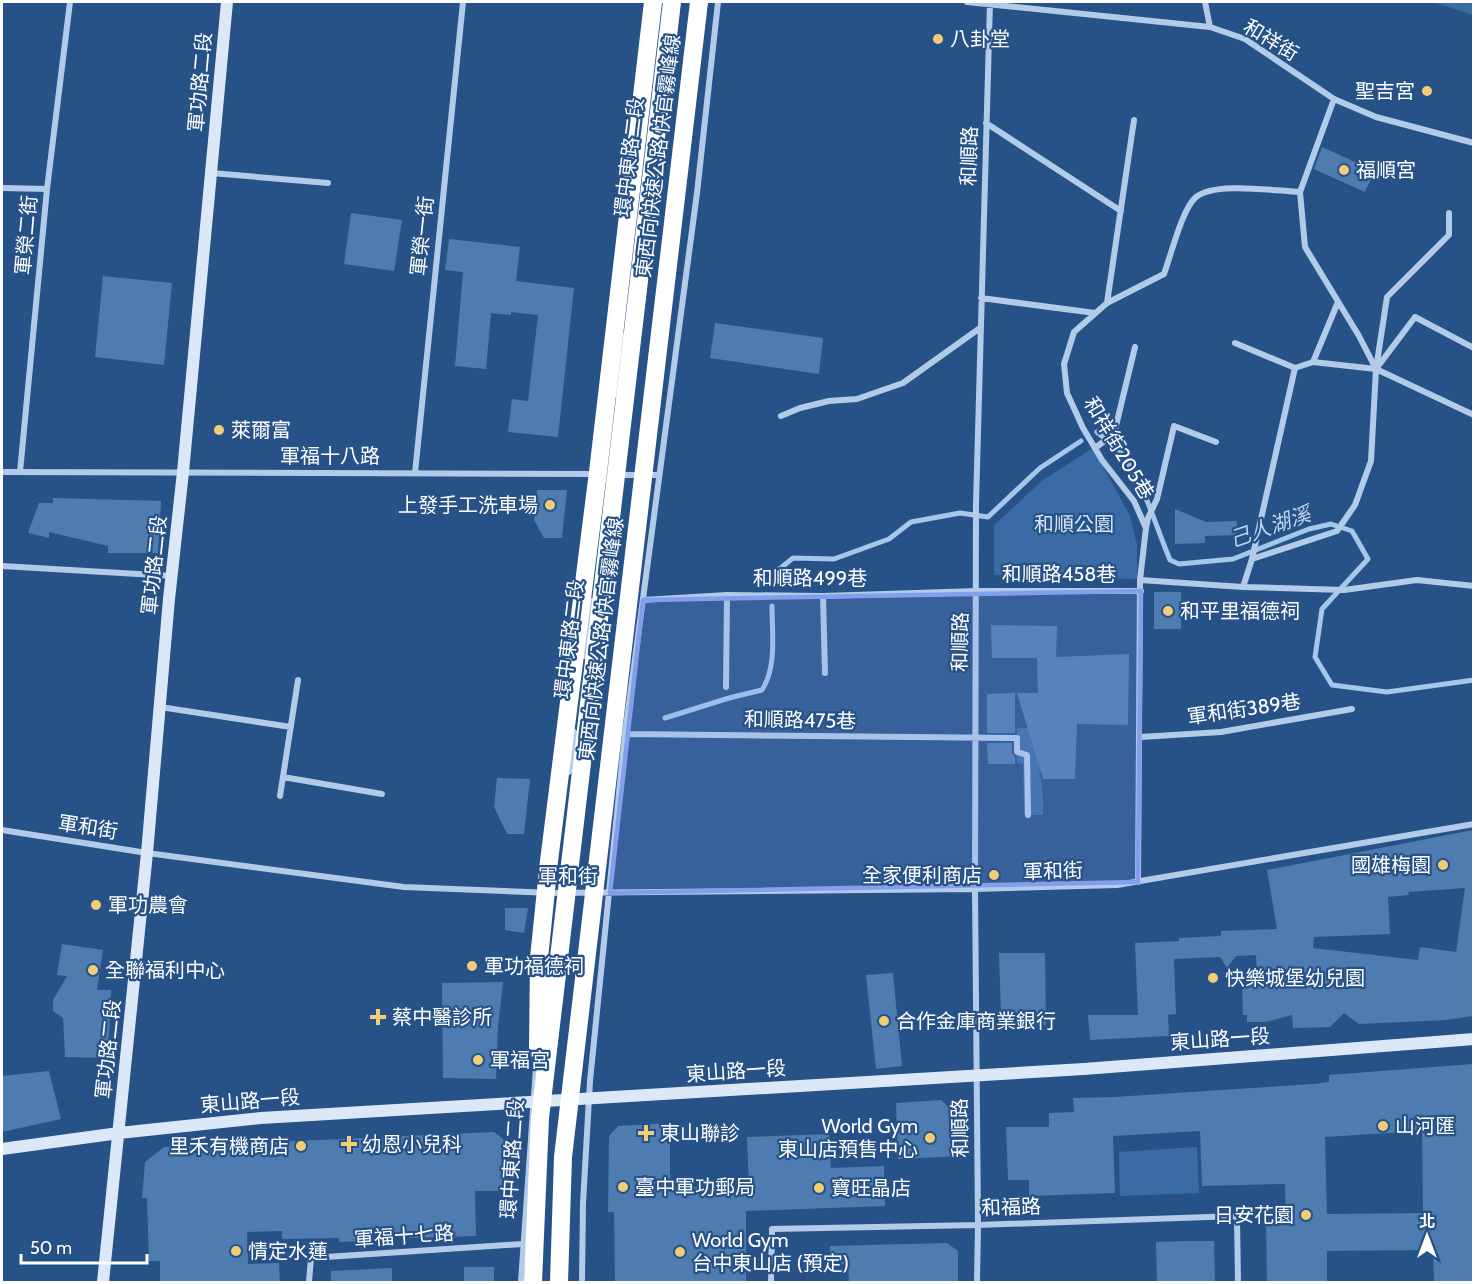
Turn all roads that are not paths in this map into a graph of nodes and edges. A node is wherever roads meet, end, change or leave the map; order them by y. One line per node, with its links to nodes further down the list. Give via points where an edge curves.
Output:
1 (70, 2): 19 (street, 軍榮二街)
2 (227, 2): 16 (main road, 軍功路二段)
3 (463, 2): 43 (street, 軍榮一街)
4 (653, 2): 85 (highway, bridge, via 541,936)
5 (672, 2): 85 (highway, 東西向快速公路 快官霧峰線, bridge)
6 (699, 2): 94 (highway, 東西向快速公路 快官霧峰線, bridge, via 563,1157)
7 (718, 2): 44 (street)
8 (967, 2): 10 (street, 和祥街)
9 (1205, 2): 11 (street)
10 (990, 3): 11 (street, 和祥街); 14 (street, 和順路)
11 (1210, 27): 12 (street, 和祥街, via 1245,39)
12 (1334, 99): 15 (street, 和祥街, via 1376,117); 20 (street)
13 (1134, 120): 21 (street)
14 (986, 123): 21 (street); 23 (street, 和順路)
15 (1473, 143)
16 (210, 173): 17 (street); 42 (main road, 軍功路二段)
17 (328, 183)
18 (2, 188): 19 (street)
19 (47, 189): 41 (street, 軍榮二街)
20 (1300, 192): 24 (street, via 1305,247); 25 (street, 和祥街205巷, via 1219,188 1196,197 1180,224 1164,274)
21 (1121, 211): 25 (street)
22 (1449, 213): 34 (street, via 1449,234 1387,297)
23 (981, 298): 26 (street); 27 (street, 和順路)
24 (1338, 302): 32 (street); 34 (street)
25 (1107, 303): 26 (street, 和祥街205巷)
26 (1095, 314): 39 (street, 和祥街205巷, via 1074,332 1064,363 1067,393)
27 (980, 328): 37 (street, via 903,383 857,399 829,401); 52 (street, 和順路)
28 (624, 331): 35 (street)
29 (1235, 344): 33 (street)
30 (1135, 347): 39 (street, via 1112,435)
31 (1473, 348): 34 (street, via 1415,316)
32 (1312, 362): 33 (street); 34 (street)
33 (1295, 368): 46 (street)
34 (1376, 369): 36 (street); 46 (street, via 1371,461 1355,505 1337,531)
35 (615, 404)
36 (1473, 415)
37 (780, 416)
38 (1216, 442): 45 (street, via 1174,426)
39 (1096, 448): 45 (street, 和祥街205巷, via 1134,501)
40 (2, 472): 41 (street, 軍福十八路)
41 (20, 472): 42 (street, 軍福十八路)
42 (183, 472): 43 (street, 軍福十八路); 48 (main road, 軍功路二段)
43 (415, 473): 44 (street, 軍福十八路)
44 (659, 475): 57 (street)
45 (1146, 528): 49 (street, 和祥街205巷)
46 (1252, 559): 51 (street)
47 (2, 566): 48 (street)
48 (172, 576): 62 (main road, 軍功路二段)
49 (1140, 579): 51 (street); 53 (street, 和祥街205巷)
50 (1473, 586): 51 (street, via 1417,579 1344,590)
51 (1243, 587)
52 (977, 591): 53 (street, 和順路458巷); 55 (street, 和順路499巷); 68 (street, 和順路)
53 (1141, 591): 67 (street)
54 (727, 595): 55 (street, 和順路499巷); 57 (street, 和順路499巷); 61 (street)
55 (823, 596): 59 (street)
56 (591, 598): 58 (street, 環中東路二段)
57 (643, 600): 66 (street)
58 (583, 663)
59 (825, 673)
60 (298, 680): 64 (street)
61 (726, 687)
62 (159, 707): 64 (street); 76 (main road, 軍功路二段)
63 (1352, 709): 67 (street, 軍和街389巷, via 1221,732)
64 (291, 727): 69 (street)
65 (574, 727): 70 (street, 環中東路二段)
66 (626, 734): 68 (street, 和順路475巷); 80 (street)
67 (1141, 737): 78 (street)
68 (975, 738): 73 (street, 和順路475巷, via 1017,738 1017,752 1027,755); 79 (street, 和順路)
69 (283, 777): 71 (street); 72 (street)
70 (568, 778)
71 (382, 794)
72 (280, 796)
73 (1028, 815)
74 (1473, 824): 78 (street, 軍和街)
75 (2, 830): 76 (street, 軍和街)
76 (147, 853): 81 (street, 軍和街, via 404,887); 86 (main road, 軍功路二段)
77 (557, 858): 81 (street, 環中東路二段)
78 (1138, 882): 79 (street, 軍和街)
79 (975, 890): 80 (street, 軍和街); 83 (street, 和順路)
80 (610, 892): 81 (street, 軍和街); 84 (street)
81 (552, 893): 85 (street, 環中東路二段)
82 (1473, 1039): 83 (main road, 東山路一段)
83 (976, 1076): 84 (main road, 東山路一段); 88 (street, 和順路)
84 (589, 1099): 85 (main road, 東山路一段); 95 (street)
85 (536, 1110): 86 (main road, 東山路一段, via 261,1118); 89 (street, 環中東路二段); 93 (highway, 東西向快速公路 快官霧峰線, bridge)
86 (119, 1133): 87 (main road, 東山路一段); 90 (main road, 軍功路二段)
87 (2, 1149)
88 (978, 1225): 96 (street, 和福路, via 772,1230); 97 (street, 和順路); 98 (street, 和福路, via 1237,1216)
89 (522, 1245): 91 (street, 軍福十七路, via 311,1258); 92 (street, 環中東路二段)
90 (103, 1282)
91 (309, 1282)
92 (521, 1282)
93 (533, 1282)
94 (559, 1282)
95 (582, 1282)
96 (771, 1282)
97 (976, 1282)
98 (1238, 1282)

